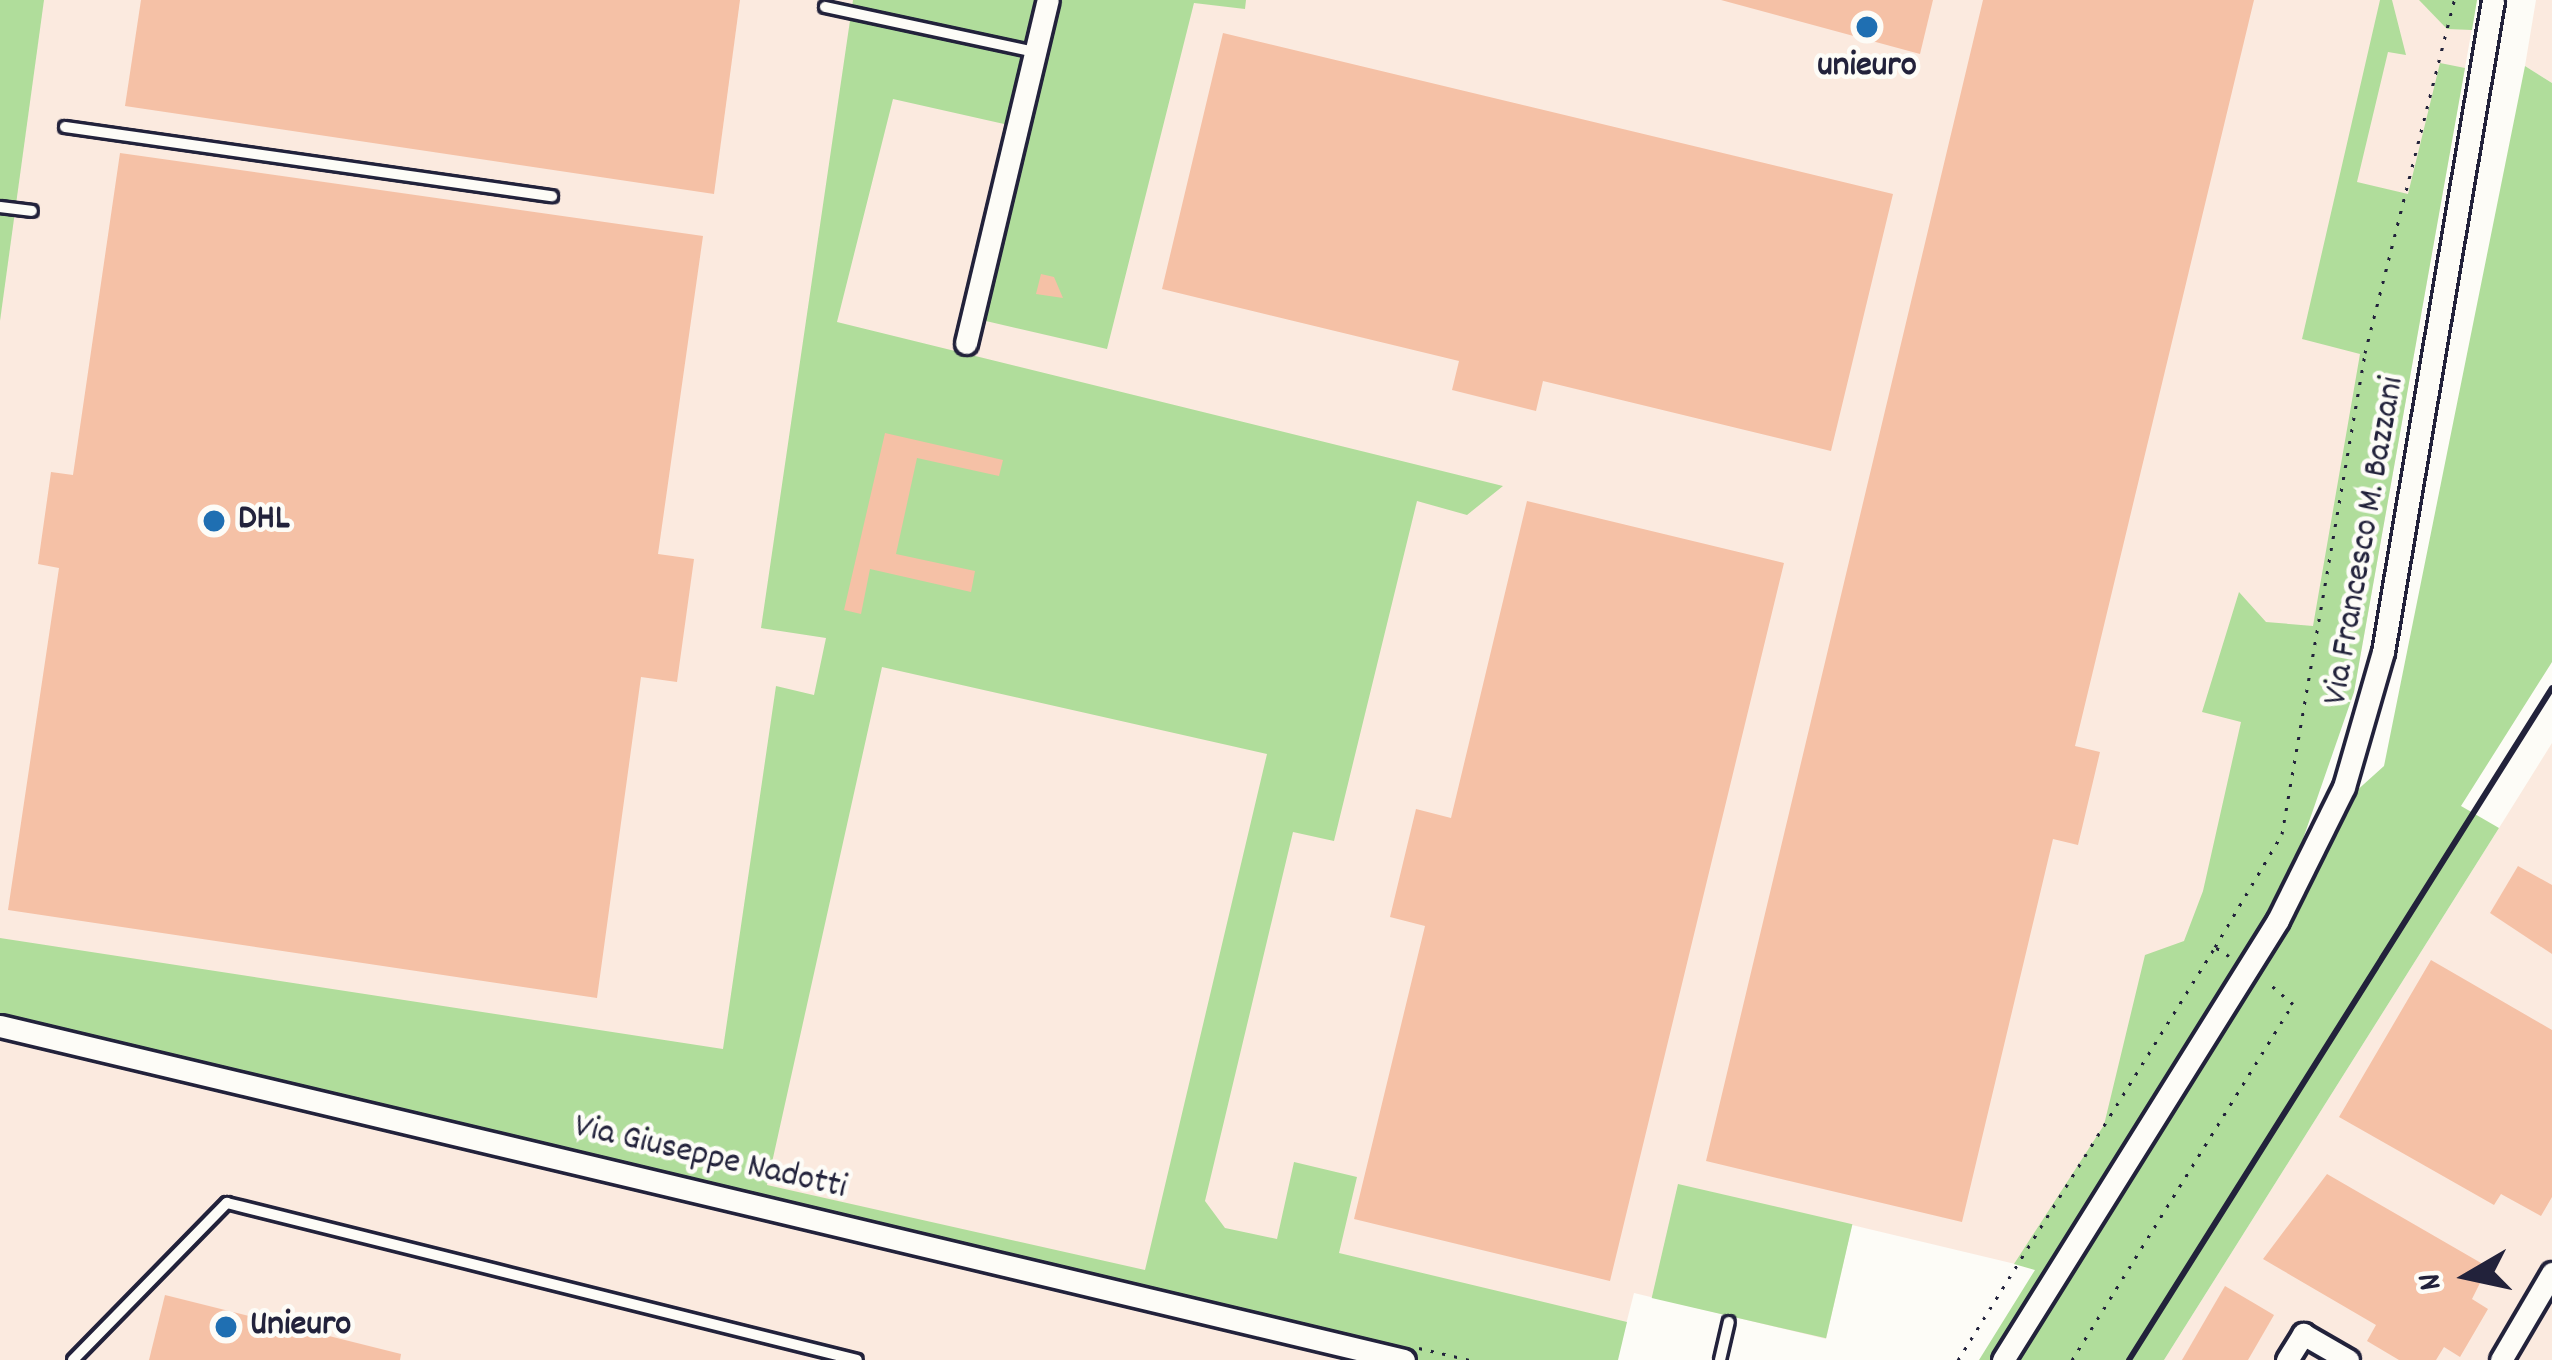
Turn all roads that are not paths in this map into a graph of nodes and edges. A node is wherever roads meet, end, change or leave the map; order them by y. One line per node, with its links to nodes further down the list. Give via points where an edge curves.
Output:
1 (1048, 0): 4 (street)
2 (2493, 0): 17 (street, Via Francesco M. Bazzani, via 2368,720 2304,874)
3 (825, 7): 4 (lane)
4 (1035, 52): 9 (street)
5 (65, 127): 6 (lane)
6 (552, 196)
7 (0, 207): 8 (lane)
8 (32, 211)
9 (966, 343)
10 (0, 1026): 15 (street, Via Giuseppe Nadotti)
11 (2552, 1274): 20 (street)
12 (1729, 1322): 16 (lane)
13 (73, 1360): 14 (lane, via 227,1202)
14 (857, 1360)
15 (1404, 1360)
16 (1720, 1360)
17 (2003, 1360)
18 (2288, 1360): 19 (street, via 2303,1334)
19 (2348, 1360)
20 (2501, 1360)

